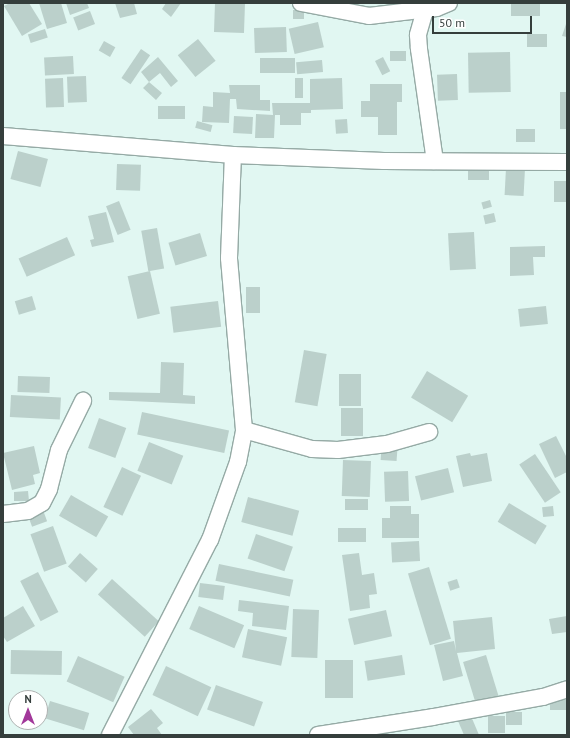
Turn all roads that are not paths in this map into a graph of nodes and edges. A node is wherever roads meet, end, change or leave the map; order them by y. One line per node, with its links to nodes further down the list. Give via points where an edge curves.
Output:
1 (301, 3): 3 (street, via 369,16)
2 (449, 3): 3 (street)
3 (418, 8): 6 (street, via 419,49)
4 (3, 136): 5 (street)
5 (233, 155): 6 (street); 9 (street, via 229,258)
6 (435, 161): 7 (street)
7 (567, 162)
8 (83, 401): 11 (street, via 59,450 49,489 42,503 28,511)
9 (244, 430): 10 (street, via 312,449 338,450 387,444); 13 (street, via 234,478 210,540)
10 (428, 432)
11 (3, 514)
12 (567, 689): 14 (street, via 432,717)
13 (110, 735)
14 (318, 735)

